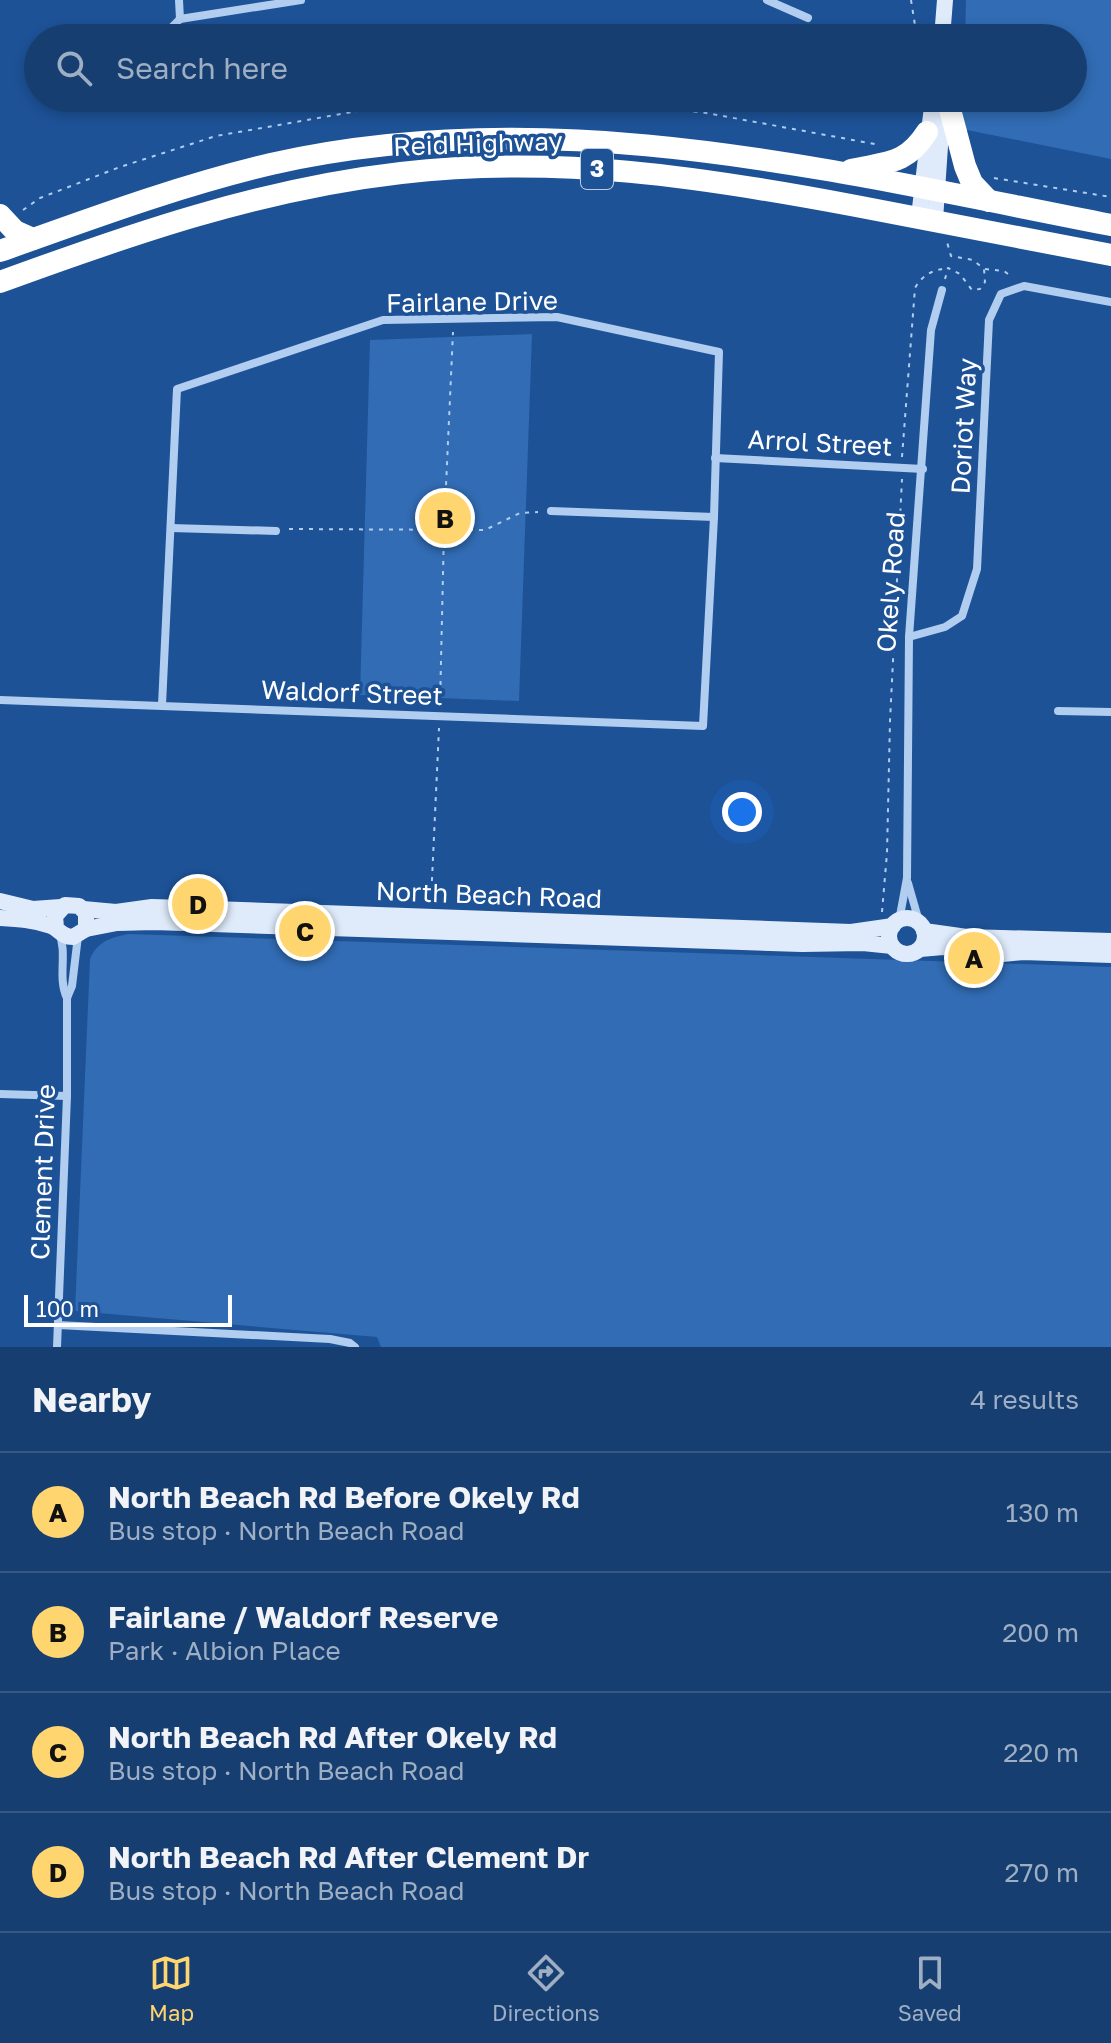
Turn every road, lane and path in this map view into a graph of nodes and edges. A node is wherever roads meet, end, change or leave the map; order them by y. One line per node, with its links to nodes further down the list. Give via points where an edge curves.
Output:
1 (179, 0): 7 (street)
2 (301, 0): 7 (street)
3 (767, 0): 6 (street)
4 (911, 0): 9 (path)
5 (945, 0): 10 (main road)
6 (808, 18)
7 (180, 19): 8 (street)
8 (175, 24)
9 (915, 24)
10 (943, 24)
11 (352, 112): 23 (path, via 216,136 40,198)
12 (701, 112): 17 (path, via 897,144)
13 (931, 112): 16 (main road)
14 (943, 112): 20 (main road)
15 (949, 112): 22 (highway, via 972,183)
16 (927, 132): 17 (highway); 20 (main road)
17 (903, 158): 18 (highway)
18 (838, 173): 20 (highway, Reid Highway / 3); 26 (highway, Reid Highway / 3, via 593,139 430,142 273,164 150,197)
19 (986, 175): 21 (path)
20 (929, 189): 22 (highway, Reid Highway / 3); 24 (main road)
21 (1111, 197)
22 (989, 201): 25 (highway, Reid Highway / 3)
23 (4, 220): 26 (highway)
24 (935, 220): 28 (highway, Reid Highway / 3); 29 (highway, Reid Highway / 3, via 670,174 550,167 455,170 403,173 274,195 160,225); 32 (path, via 951,256 973,260)
25 (1111, 225)
26 (33, 239): 27 (highway, Reid Highway / 3)
27 (0, 251)
28 (1111, 255)
29 (54, 262): 30 (main road); 33 (highway, Reid Highway / 3)
30 (0, 268)
31 (948, 268): 32 (path, via 972,290 985,282); 35 (path); 39 (path, via 934,270 915,288)
32 (984, 269): 34 (path, via 1004,271)
33 (0, 282)
34 (1024, 286): 36 (street); 46 (street, Doriot Way, via 1001,294 989,320 977,569 962,616)
35 (942, 290): 40 (street, Okely Road, via 931,330)
36 (1111, 302)
37 (454, 319): 38 (street, Fairlane Drive, via 557,317 719,352); 43 (street, Fairlane Drive, via 383,320 177,389); 44 (path)
38 (715, 458): 39 (street, Arrol Street); 42 (street, Fairlane Drive)
39 (901, 467): 40 (street, Arrol Street); 59 (path, via 887,853)
40 (923, 469): 46 (street, Okely Road)
41 (551, 511): 42 (street); 44 (path, via 520,513 485,530)
42 (714, 517): 52 (street, Fairlane Drive)
43 (171, 528): 45 (street); 48 (street, Fairlane Drive)
44 (444, 530): 45 (path); 51 (path)
45 (276, 531)
46 (909, 637): 53 (street, Okely Road)
47 (0, 700): 48 (street, Waldorf Street)
48 (162, 705): 51 (street, Waldorf Street)
49 (1058, 711): 50 (street)
50 (1111, 712)
51 (439, 717): 52 (street, Waldorf Street); 57 (path)
52 (703, 726)
53 (907, 878): 59 (street, Okely Road); 60 (street, Okely Road)
54 (0, 901): 55 (main road, via 33,909)
55 (61, 907): 56 (main road, via 75,904); 61 (main road, via 55,916)
56 (83, 909): 59 (main road, North Beach Road, via 152,907 851,932); 62 (main road, via 88,918)
57 (431, 910)
58 (0, 918): 61 (main road, via 27,919)
59 (891, 921): 60 (main road, via 910,919); 64 (main road)
60 (922, 928): 63 (main road, via 967,937); 65 (main road)
61 (57, 930): 62 (main road, via 68,937); 67 (street, Clement Drive)
62 (82, 932): 64 (main road, North Beach Road, via 117,923 154,922); 67 (street, Clement Drive)
63 (1111, 941)
64 (892, 946): 65 (main road, via 905,954)
65 (920, 949): 66 (main road, via 943,947 983,956)
66 (1111, 955)
67 (67, 998): 69 (street, Clement Drive)
68 (0, 1094): 69 (street)
69 (67, 1096): 70 (street, Clement Drive)
70 (58, 1325): 71 (street, Clement Drive); 72 (street, via 330,1339)
71 (57, 1347)
72 (355, 1347)

